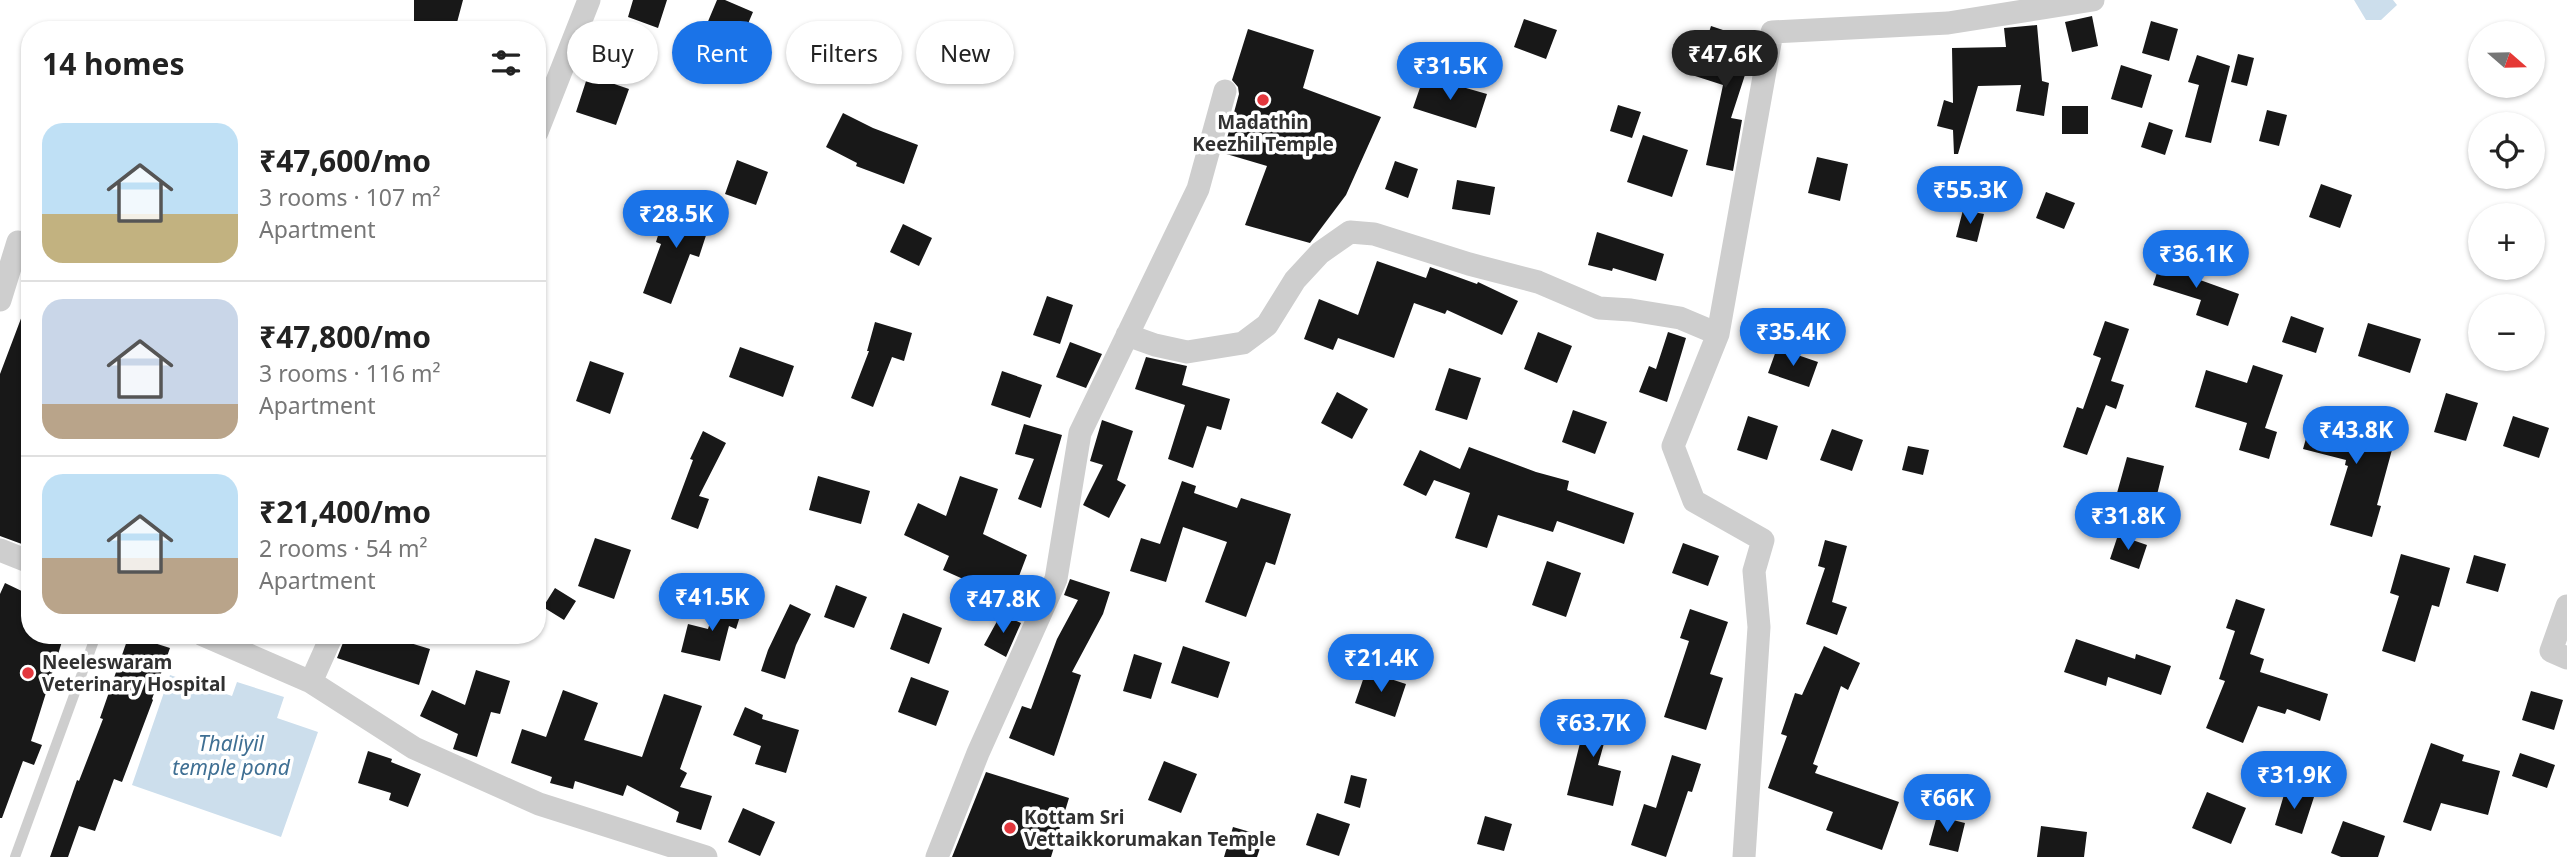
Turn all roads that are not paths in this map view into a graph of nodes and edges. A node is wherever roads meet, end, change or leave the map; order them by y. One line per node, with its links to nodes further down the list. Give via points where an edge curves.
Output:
1 (589, 0): 4 (street)
2 (2093, 0): 7 (street, via 1948,23 1772,32)
3 (1225, 91): 8 (street, via 1198,190)
4 (546, 109)
5 (19, 242): 6 (street)
6 (0, 300)
7 (1718, 334): 8 (street, via 1680,318 1599,308 1538,282 1374,234 1350,232 1320,253 1295,280 1267,325 1243,343 1187,352); 20 (street, via 1673,446 1694,500 1763,540 1754,571 1759,627)
8 (1127, 335): 19 (street, via 1080,433 1056,579 978,752)
9 (0, 550): 10 (street)
10 (21, 558)
11 (2567, 606): 15 (street, via 2551,651)
12 (93, 644): 17 (lane)
13 (224, 644): 16 (street)
14 (327, 644): 16 (street)
15 (2567, 659)
16 (311, 682): 18 (street, via 414,748 539,804)
17 (15, 857)
18 (706, 857)
19 (937, 857)
20 (1744, 857)

